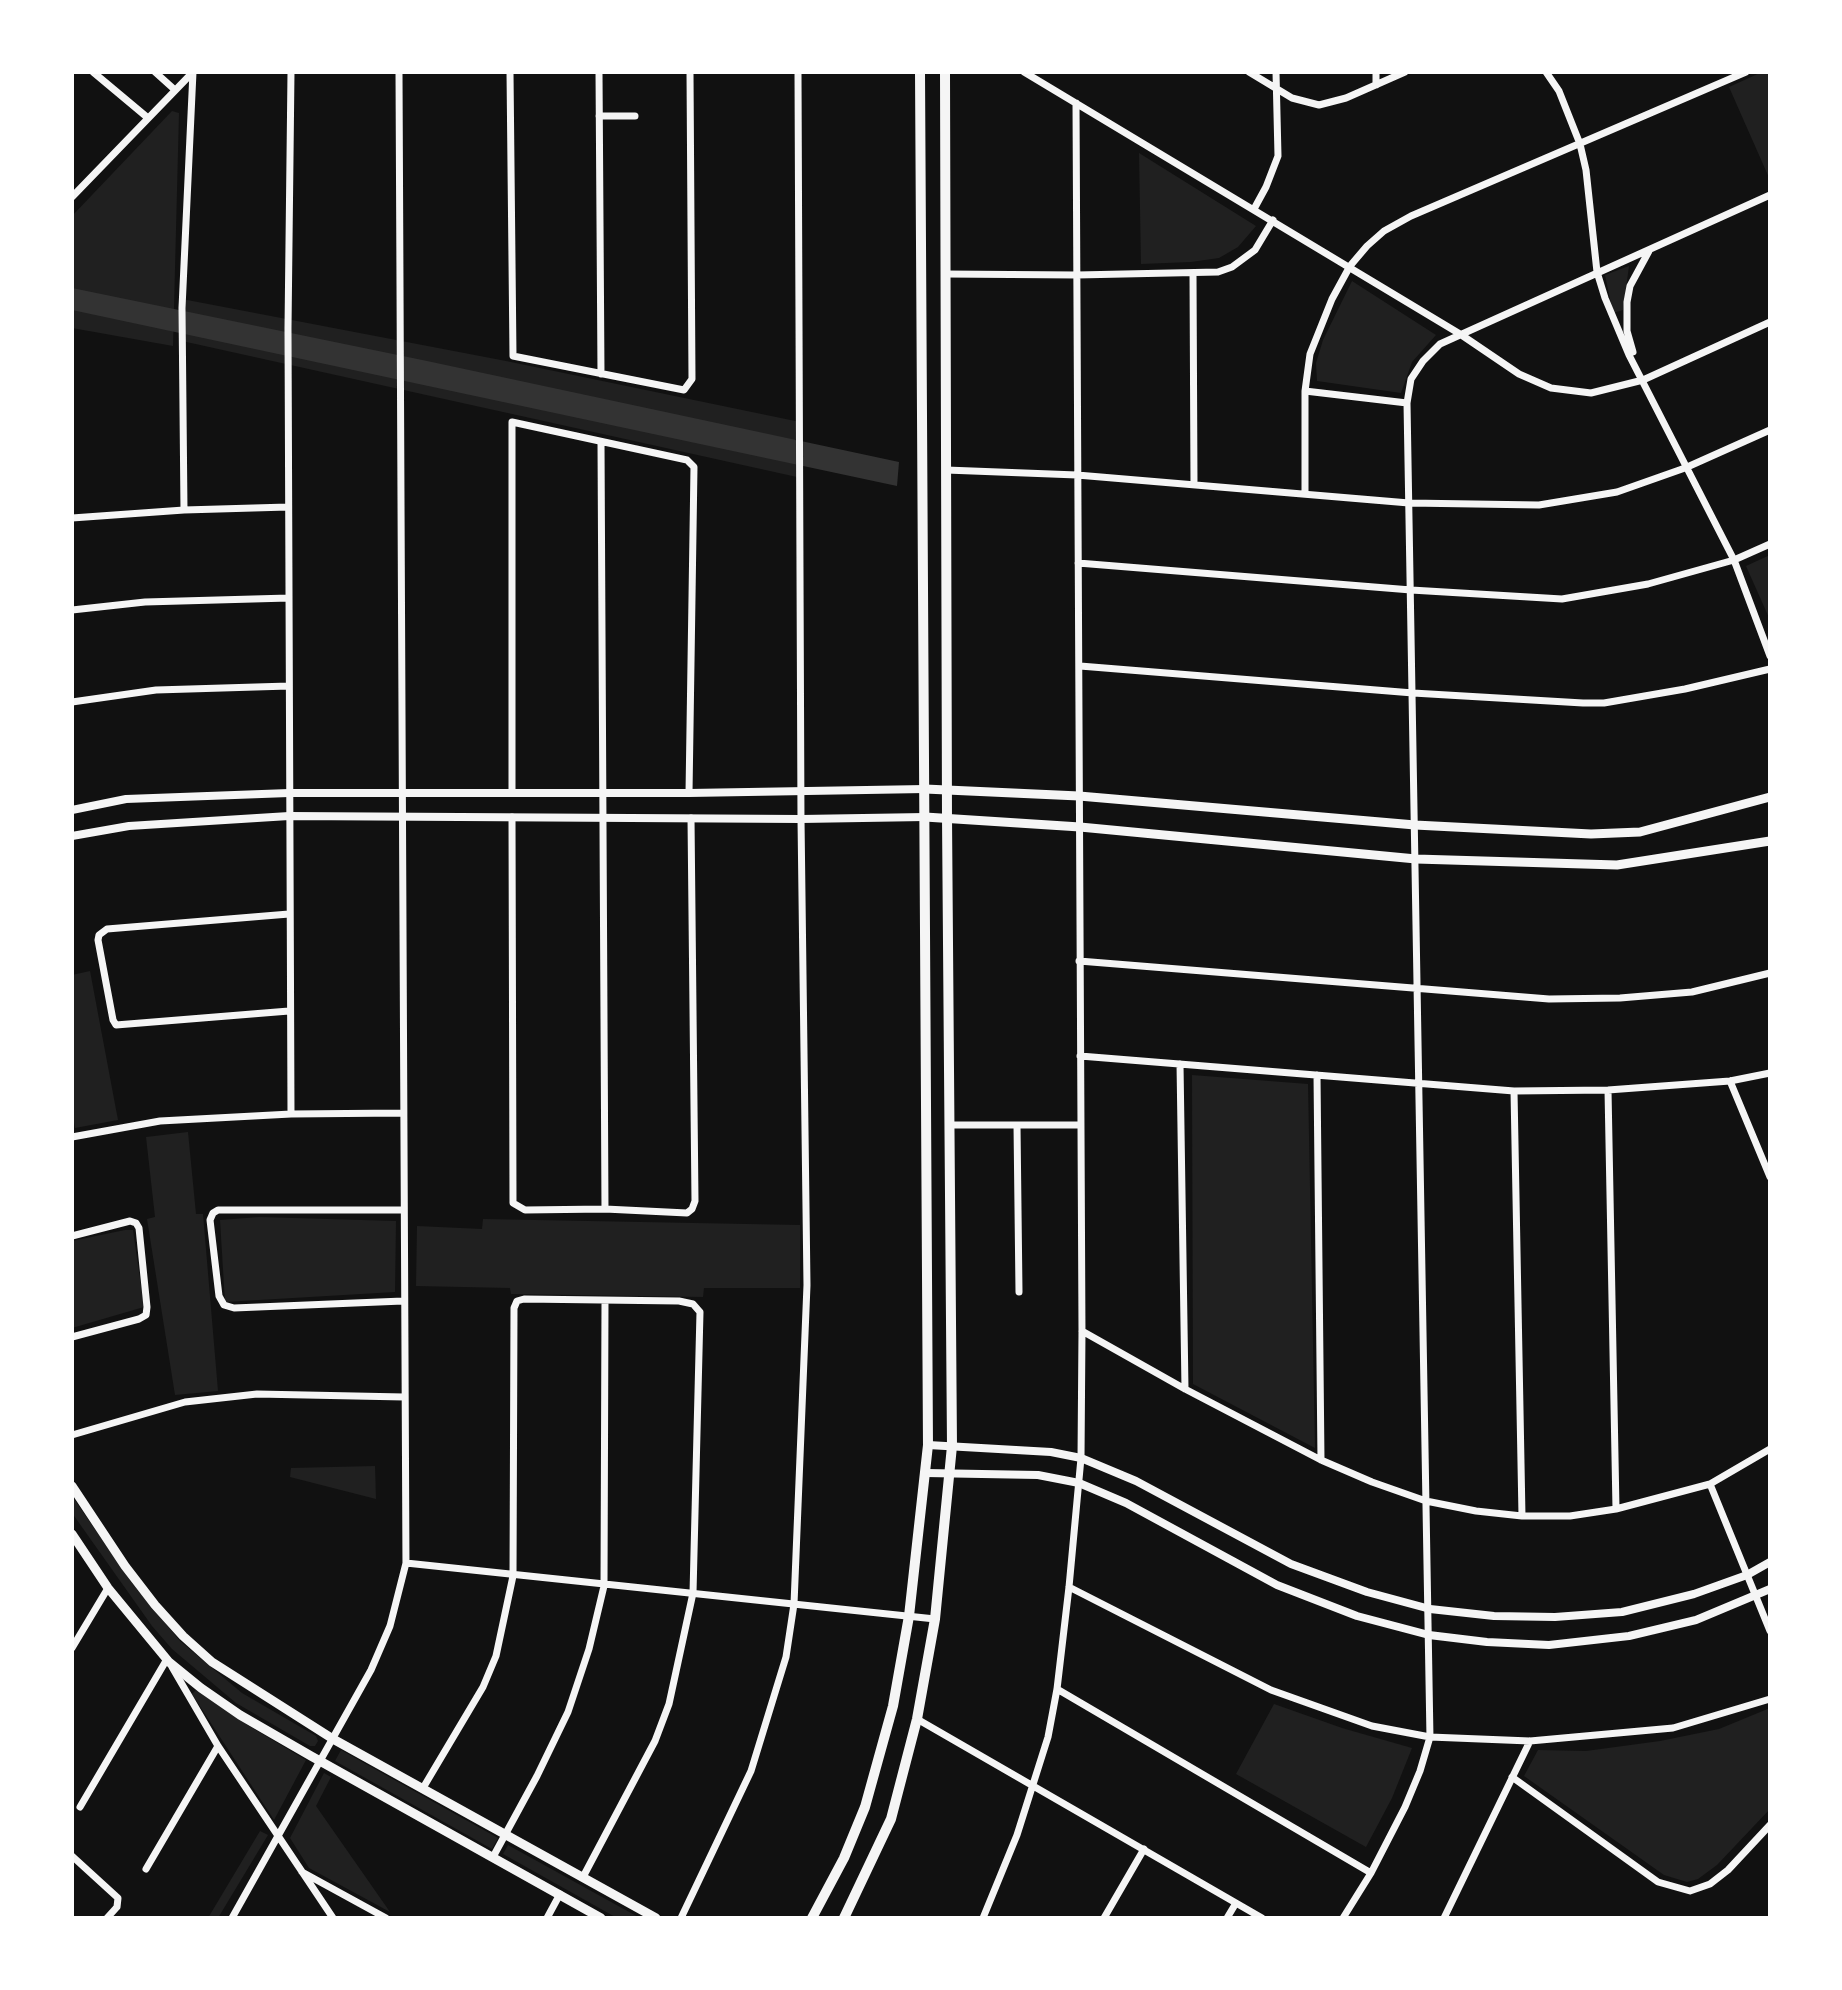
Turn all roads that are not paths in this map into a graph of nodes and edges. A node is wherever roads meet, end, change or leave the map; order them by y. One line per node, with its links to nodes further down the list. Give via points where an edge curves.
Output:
1 (93, 72): 25 (street)
2 (155, 72): 20 (street)
3 (193, 72): 20 (street); 52 (street, via 182,308)
4 (291, 72): 51 (street)
5 (399, 72): 73 (street)
6 (510, 72): 39 (street, via 513,356)
7 (599, 72): 23 (street)
8 (690, 72): 39 (street, via 692,379 684,390)
9 (798, 72): 68 (street)
10 (920, 72): 66 (main road)
11 (945, 72): 35 (main road)
12 (1024, 72): 22 (street)
13 (1249, 72): 21 (street)
14 (1276, 72): 21 (street)
15 (1376, 72): 19 (street)
16 (1405, 72): 19 (street)
17 (1546, 72): 26 (street)
18 (1746, 72): 26 (street)
19 (1376, 85): 21 (street, via 1319,105)
20 (175, 90): 25 (street)
21 (1276, 90): 29 (street, via 1278,156)
22 (1076, 103): 29 (street); 36 (street)
23 (599, 116): 24 (street); 39 (street)
24 (635, 116)
25 (148, 118): 28 (street)
26 (1580, 144): 32 (street, via 1411,216 1384,231); 33 (street)
27 (1770, 195): 31 (street)
28 (72, 197)
29 (1254, 209): 30 (street)
30 (1273, 220): 32 (street); 34 (street, via 1246,259 1218,272)
31 (1651, 248): 33 (street); 40 (street, via 1630,286 1626,311 1629,342)
32 (1350, 266): 38 (street); 41 (street, via 1319,327)
33 (1597, 272): 38 (street); 40 (street)
34 (1193, 273): 36 (street); 48 (street)
35 (945, 274): 36 (street); 46 (main road)
36 (1077, 275): 47 (street)
37 (1770, 322): 40 (street)
38 (1460, 334): 40 (street, via 1519,374 1551,388 1591,393); 42 (street, via 1423,361 1411,379)
39 (601, 374)
40 (1643, 380): 45 (street)
41 (1305, 391): 42 (street); 49 (street)
42 (1407, 403): 50 (street)
43 (1770, 430): 45 (street)
44 (601, 442): 69 (street); 71 (street, via 512,422); 72 (street, via 687,460 694,467)
45 (1685, 468): 50 (street, via 1617,492 1553,503); 55 (street)
46 (946, 470): 47 (street); 67 (main road)
47 (1077, 475): 48 (street); 56 (street)
48 (1194, 484): 49 (street)
49 (1305, 494): 50 (street)
50 (1409, 503): 57 (street)
51 (288, 507): 52 (street); 58 (street)
52 (184, 510): 53 (street)
53 (72, 518)
54 (1770, 544): 55 (street)
55 (1734, 560): 57 (street, via 1648,584 1562,599); 60 (street)
56 (1078, 563): 57 (street); 61 (street)
57 (1411, 590): 64 (street)
58 (289, 598): 59 (street); 63 (street)
59 (72, 610)
60 (1770, 656)
61 (1080, 666): 64 (street); 74 (street)
62 (1770, 669): 64 (street, via 1604,703)
63 (289, 686): 65 (street, via 156,690); 70 (street)
64 (1413, 693): 85 (street)
65 (72, 702)
66 (925, 789): 67 (main road); 68 (street); 81 (main road)
67 (947, 789): 74 (main road); 82 (main road)
68 (801, 791): 72 (street); 84 (street)
69 (603, 792): 71 (street); 72 (street); 78 (street)
70 (289, 793): 73 (street); 76 (street, via 126,799); 77 (street)
71 (512, 793): 73 (street)
72 (689, 793)
73 (401, 794): 79 (street)
74 (1079, 796): 85 (main road); 86 (street)
75 (1770, 797): 85 (main road, via 1640,832)
76 (72, 810)
77 (289, 816): 79 (street); 87 (street, via 129,826); 90 (street)
78 (603, 816): 80 (street); 83 (street); 110 (street)
79 (401, 817): 80 (street); 103 (street)
80 (512, 817): 110 (street, via 512,1199 525,1210)
81 (925, 817): 82 (main road); 84 (street); 121 (main road)
82 (947, 817): 86 (main road); 105 (main road)
83 (691, 818): 84 (street); 110 (street, via 692,1209)
84 (801, 819): 145 (street, via 807,1285)
85 (1415, 825): 89 (street)
86 (1080, 827): 89 (main road); 91 (street)
87 (72, 836)
88 (1770, 841): 89 (main road, via 1617,865)
89 (1416, 859): 93 (street)
90 (289, 914): 94 (street); 94 (street, via 107,929 98,944 116,1025)
91 (1079, 961): 93 (street); 95 (street)
92 (1770, 973): 93 (street, via 1692,992 1620,998 1549,999)
93 (1418, 987): 100 (street)
94 (289, 1011): 104 (street)
95 (1080, 1056): 96 (street); 107 (street)
96 (1180, 1064): 98 (street); 118 (street)
97 (1770, 1073): 99 (street)
98 (1317, 1075): 100 (street); 125 (street)
99 (1730, 1081): 101 (street); 109 (street)
100 (1418, 1083): 102 (street); 131 (street)
101 (1608, 1090): 102 (street); 132 (street)
102 (1514, 1091): 133 (street)
103 (402, 1113): 104 (street); 111 (street)
104 (291, 1114): 108 (street, via 160,1121)
105 (950, 1125): 106 (street); 122 (main road)
106 (1017, 1125): 107 (street); 113 (street)
107 (1081, 1125): 116 (street)
108 (72, 1137)
109 (1770, 1177)
110 (605, 1209)
111 (403, 1210): 114 (street); 114 (street, via 218,1210 210,1220 224,1305)
112 (72, 1236): 117 (street, via 136,1223 147,1307 139,1319)
113 (1019, 1292)
114 (403, 1301): 119 (street)
115 (605, 1301): 138 (street, via 524,1299 514,1308); 139 (street); 143 (street, via 679,1301 700,1312)
116 (1082, 1331): 118 (street); 124 (street)
117 (72, 1337)
118 (1185, 1389): 125 (street)
119 (404, 1397): 120 (street, via 257,1394 185,1402); 136 (street)
120 (72, 1435)
121 (928, 1445): 122 (street); 126 (main road)
122 (952, 1446): 124 (street); 127 (main road)
123 (1770, 1449): 129 (street)
124 (1081, 1458): 128 (street); 146 (street, via 1136,1481 1291,1564)
125 (1321, 1460): 131 (street)
126 (926, 1473): 127 (street); 147 (main road)
127 (951, 1473): 128 (street, via 1038,1475); 148 (main road)
128 (1079, 1483): 140 (street); 150 (street, via 1277,1585 1357,1616)
129 (1710, 1484): 132 (street); 137 (street)
130 (72, 1486): 157 (main road, via 125,1566 183,1636 212,1662)
131 (1426, 1501): 133 (street); 146 (street)
132 (1616, 1509): 133 (street)
133 (1522, 1516)
134 (72, 1534): 141 (main road)
135 (1770, 1562): 137 (street)
136 (406, 1563): 138 (street); 157 (street, via 382,1649)
137 (1747, 1575): 144 (street); 146 (street, via 1622,1612 1555,1617)
138 (513, 1576): 139 (street); 163 (street, via 496,1656 483,1687)
139 (604, 1586): 143 (street); 166 (street, via 568,1712)
140 (1069, 1587): 153 (street); 156 (street, via 1271,1690 1372,1726)
141 (108, 1588): 151 (street); 152 (main road)
142 (1770, 1589): 144 (street)
143 (693, 1593): 145 (street); 174 (street, via 659,1728)
144 (1756, 1596): 149 (street); 150 (street, via 1696,1620 1629,1636 1549,1645)
145 (794, 1604): 147 (street); 184 (street, via 786,1657 751,1771)
146 (1430, 1609): 150 (street)
147 (909, 1616): 148 (street); 185 (main road, via 893,1706 865,1807)
148 (935, 1619): 155 (main road)
149 (1770, 1631)
150 (1429, 1635): 156 (street)
151 (72, 1648)
152 (168, 1660): 159 (street); 160 (main road, via 240,1715); 164 (street)
153 (1057, 1689): 162 (street); 173 (street)
154 (1770, 1699): 158 (street, via 1673,1728)
155 (917, 1719): 162 (street); 186 (main road, via 891,1819)
156 (1430, 1737): 158 (street); 173 (street, via 1410,1795)
157 (333, 1739): 160 (street); 163 (main road)
158 (1530, 1741): 161 (street)
159 (218, 1746): 167 (street); 171 (street)
160 (322, 1761): 167 (street); 170 (main road)
161 (1512, 1777): 165 (street, via 1658,1882 1690,1891 1728,1870); 192 (street)
162 (1034, 1786): 168 (street); 187 (street)
163 (423, 1788): 166 (main road)
164 (80, 1807)
165 (1770, 1825)
166 (506, 1835): 170 (street); 174 (main road)
167 (279, 1837): 172 (street); 178 (street)
168 (1144, 1849): 176 (street); 188 (street)
169 (72, 1856): 177 (street, via 118,1898)
170 (493, 1857): 175 (main road)
171 (146, 1869)
172 (300, 1871): 179 (street); 180 (street)
173 (1371, 1873): 191 (street)
174 (583, 1877): 183 (main road)
175 (560, 1894): 181 (street); 182 (main road)
176 (1236, 1903): 189 (street); 190 (street)
177 (107, 1918)
178 (232, 1918)
179 (333, 1918)
180 (386, 1918)
181 (547, 1918)
182 (601, 1918)
183 (656, 1918)
184 (681, 1918)
185 (812, 1918)
186 (844, 1918)
187 (983, 1918)
188 (1104, 1918)
189 (1227, 1918)
190 (1262, 1918)
191 (1343, 1918)
192 (1444, 1918)

